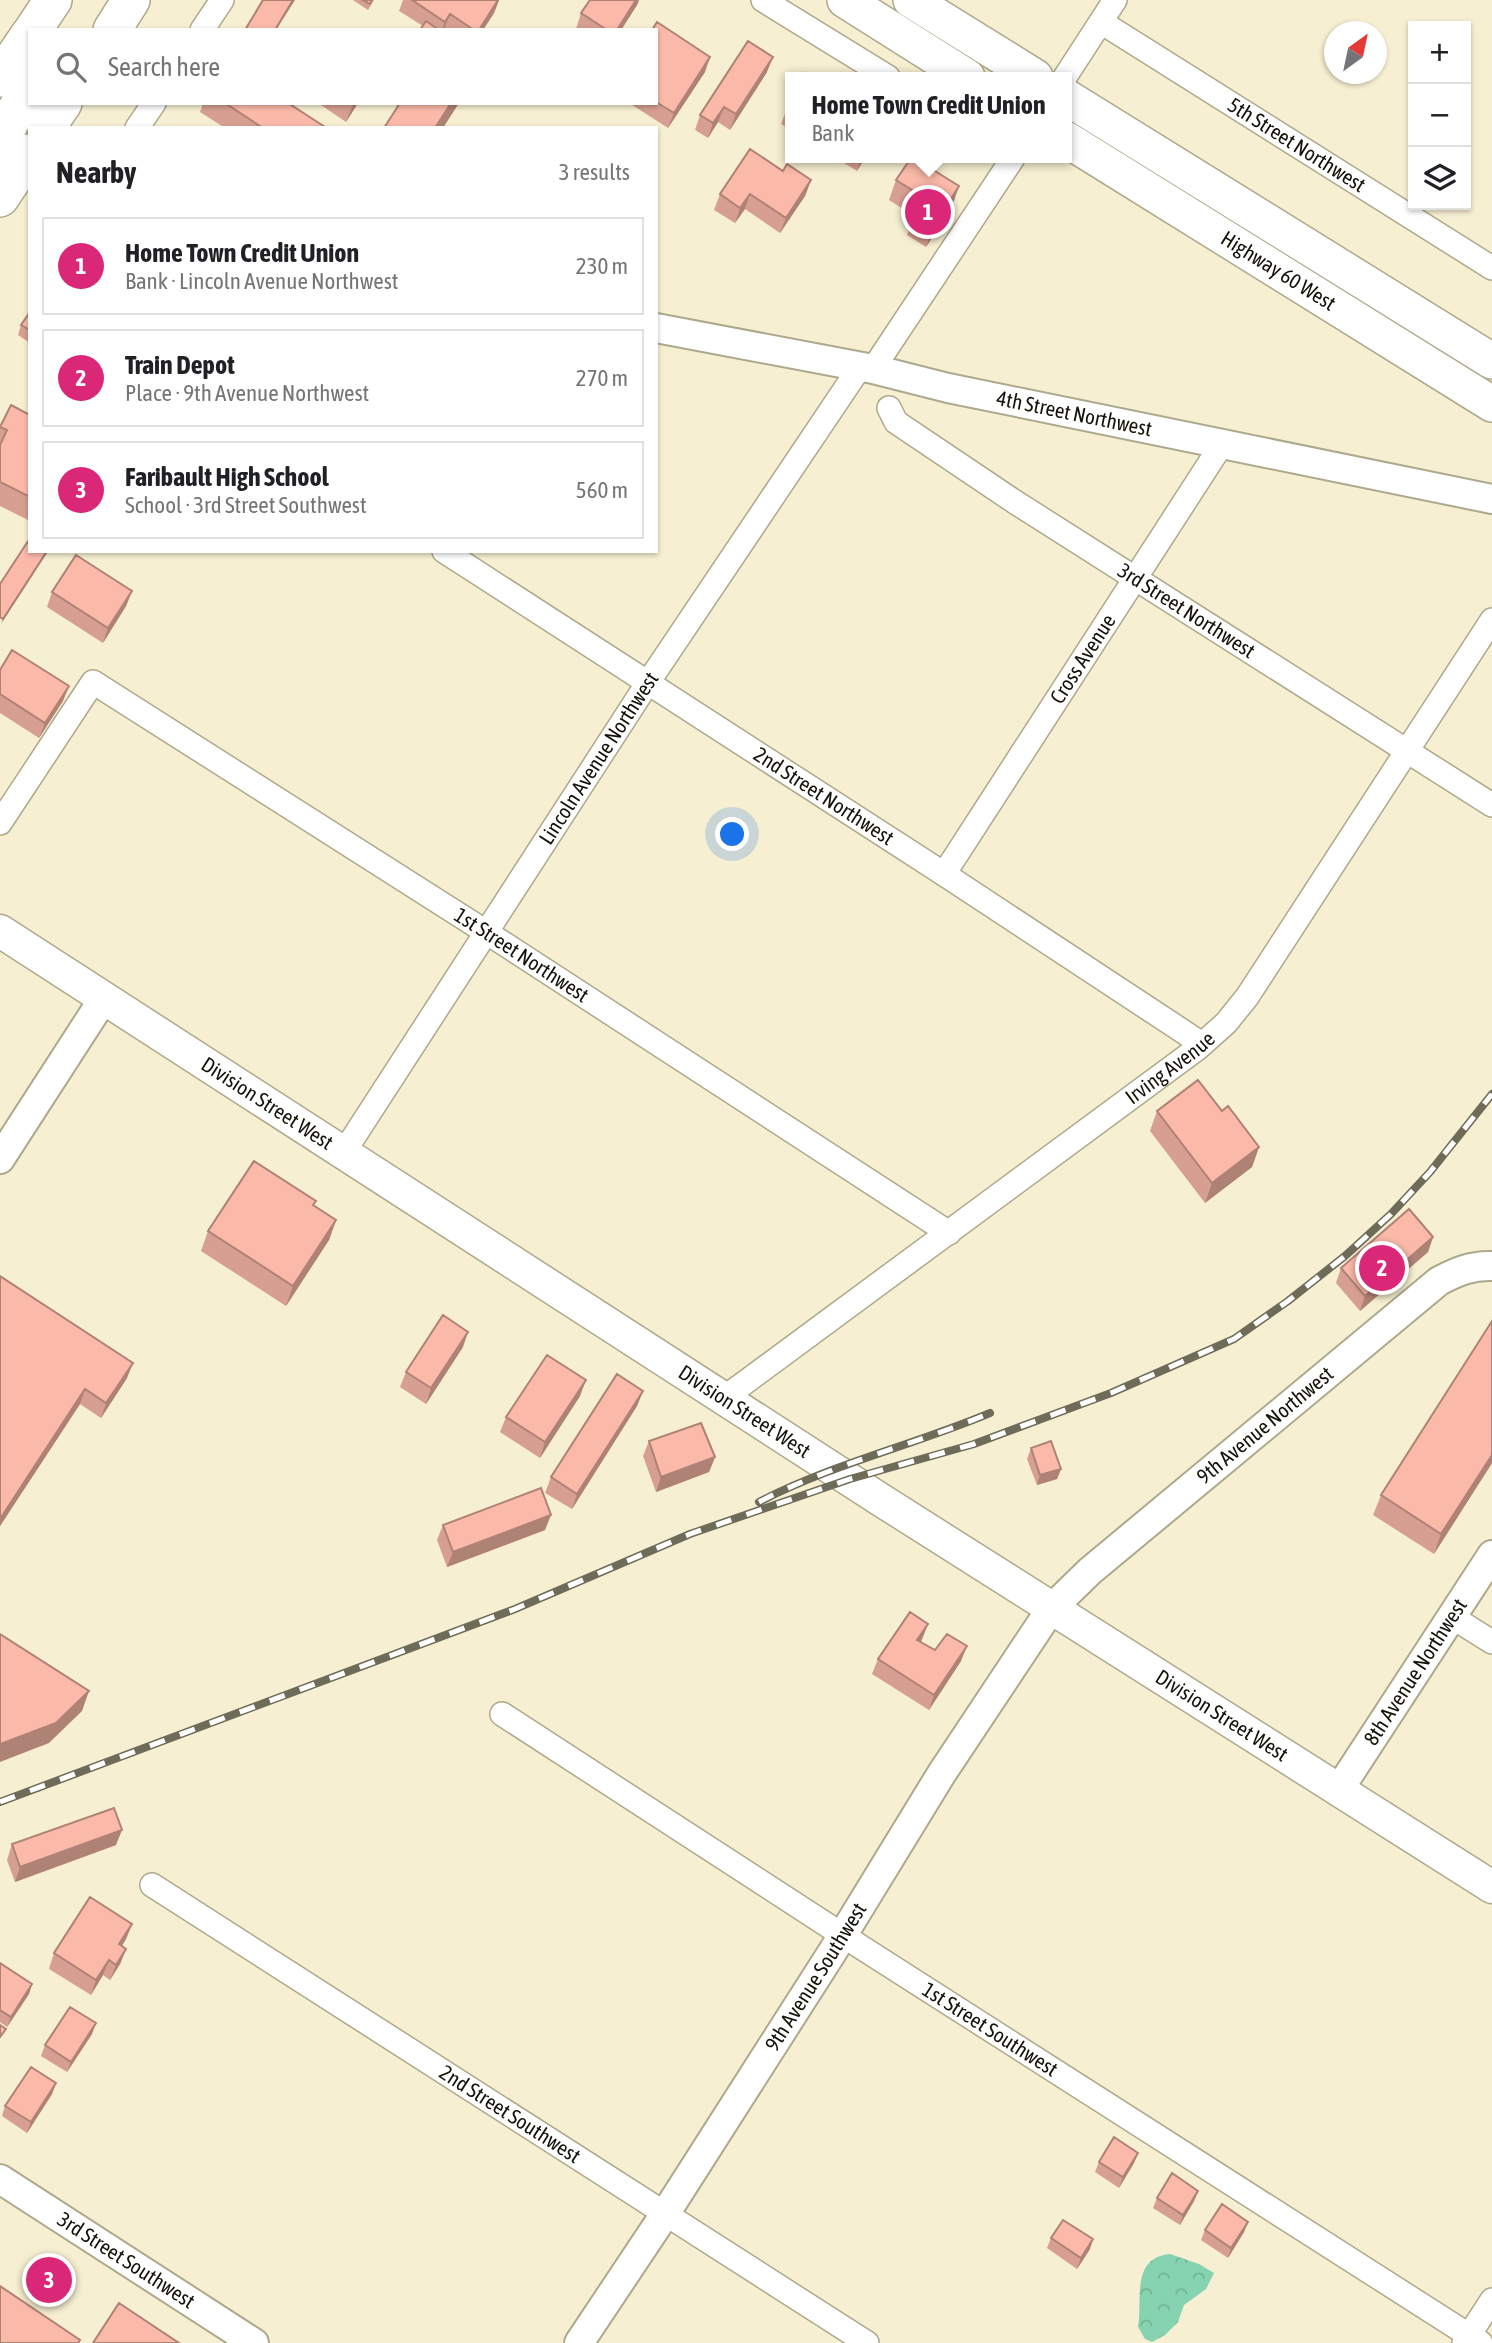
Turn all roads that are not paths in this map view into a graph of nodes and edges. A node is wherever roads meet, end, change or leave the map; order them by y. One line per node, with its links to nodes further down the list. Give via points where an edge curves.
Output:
1 (53, 0): 10 (highway)
2 (78, 0): 11 (highway)
3 (131, 0): 12 (highway)
4 (222, 0): 13 (street)
5 (763, 0): 15 (street)
6 (845, 0): 16 (main road)
7 (911, 0): 17 (main road)
8 (1115, 0): 9 (street)
9 (1101, 22): 18 (street); 31 (street, 5th Street Northwest)
10 (34, 28)
11 (63, 28)
12 (113, 28)
13 (203, 28)
14 (28, 37): 19 (highway)
15 (880, 72)
16 (959, 72)
17 (1027, 72)
18 (1068, 72)
19 (0, 78)
20 (28, 89): 27 (highway)
21 (1072, 101): 33 (main road, Highway 60 West)
22 (62, 105): 24 (highway)
23 (152, 105): 25 (street)
24 (47, 126)
25 (138, 126)
26 (1072, 143): 35 (main road, Highway 60 West)
27 (0, 147)
28 (28, 156): 30 (highway)
29 (1010, 163): 34 (street, Lincoln Avenue Northwest)
30 (10, 185)
31 (1492, 268)
32 (658, 328): 34 (street, 4th Street Northwest)
33 (1492, 360)
34 (867, 368): 37 (street, 4th Street Northwest); 42 (street, Lincoln Avenue Northwest)
35 (1492, 404)
36 (889, 408): 40 (street, 3rd Street Northwest, via 896,422)
37 (1222, 444): 38 (street, 4th Street Northwest); 40 (street, Cross Avenue)
38 (1492, 499)
39 (447, 553): 42 (street, 2nd Street Northwest)
40 (1136, 579): 43 (street, 3rd Street Northwest); 46 (street, Cross Avenue)
41 (1492, 620): 43 (street, Irving Avenue)
42 (647, 684): 46 (street, 2nd Street Northwest); 48 (street, Lincoln Avenue Northwest)
43 (1406, 752): 44 (street, 3rd Street Northwest); 50 (street, Irving Avenue, via 1247,997)
44 (1492, 805)
45 (0, 823): 48 (street, 1st Street Northwest, via 93,682)
46 (944, 874): 50 (street, 2nd Street Northwest)
47 (0, 931): 49 (main road, Division Street West)
48 (486, 932): 51 (street, Lincoln Avenue Northwest); 53 (street, 1st Street Northwest)
49 (104, 998): 51 (main road, Division Street West); 52 (street)
50 (1202, 1044): 53 (street, Irving Avenue)
51 (344, 1152): 55 (main road, Division Street West)
52 (0, 1159)
53 (949, 1233): 55 (street, Irving Avenue)
54 (1492, 1266): 57 (street, 9th Avenue Northwest, via 1458,1271 1438,1281 1090,1571)
55 (724, 1398): 57 (main road, Division Street West)
56 (1492, 1555): 58 (street, 8th Avenue Northwest)
57 (1051, 1609): 61 (main road, Division Street West); 64 (street, 9th Avenue Southwest, via 942,1773)
58 (1452, 1617): 59 (street); 61 (street, 8th Avenue Northwest)
59 (1492, 1642)
60 (502, 1714): 64 (street, 1st Street Southwest)
61 (1338, 1791): 63 (main road, Division Street West)
62 (152, 1885): 66 (street, 2nd Street Southwest)
63 (1492, 1887)
64 (842, 1936): 66 (street, 9th Avenue Southwest); 68 (street, 1st Street Southwest)
65 (0, 2179): 69 (street, 3rd Street Southwest)
66 (665, 2214): 70 (street, 9th Avenue Southwest); 71 (street, 2nd Street Southwest)
67 (1492, 2300): 68 (street)
68 (1471, 2340)
69 (254, 2343)
70 (579, 2343)
71 (867, 2343)

